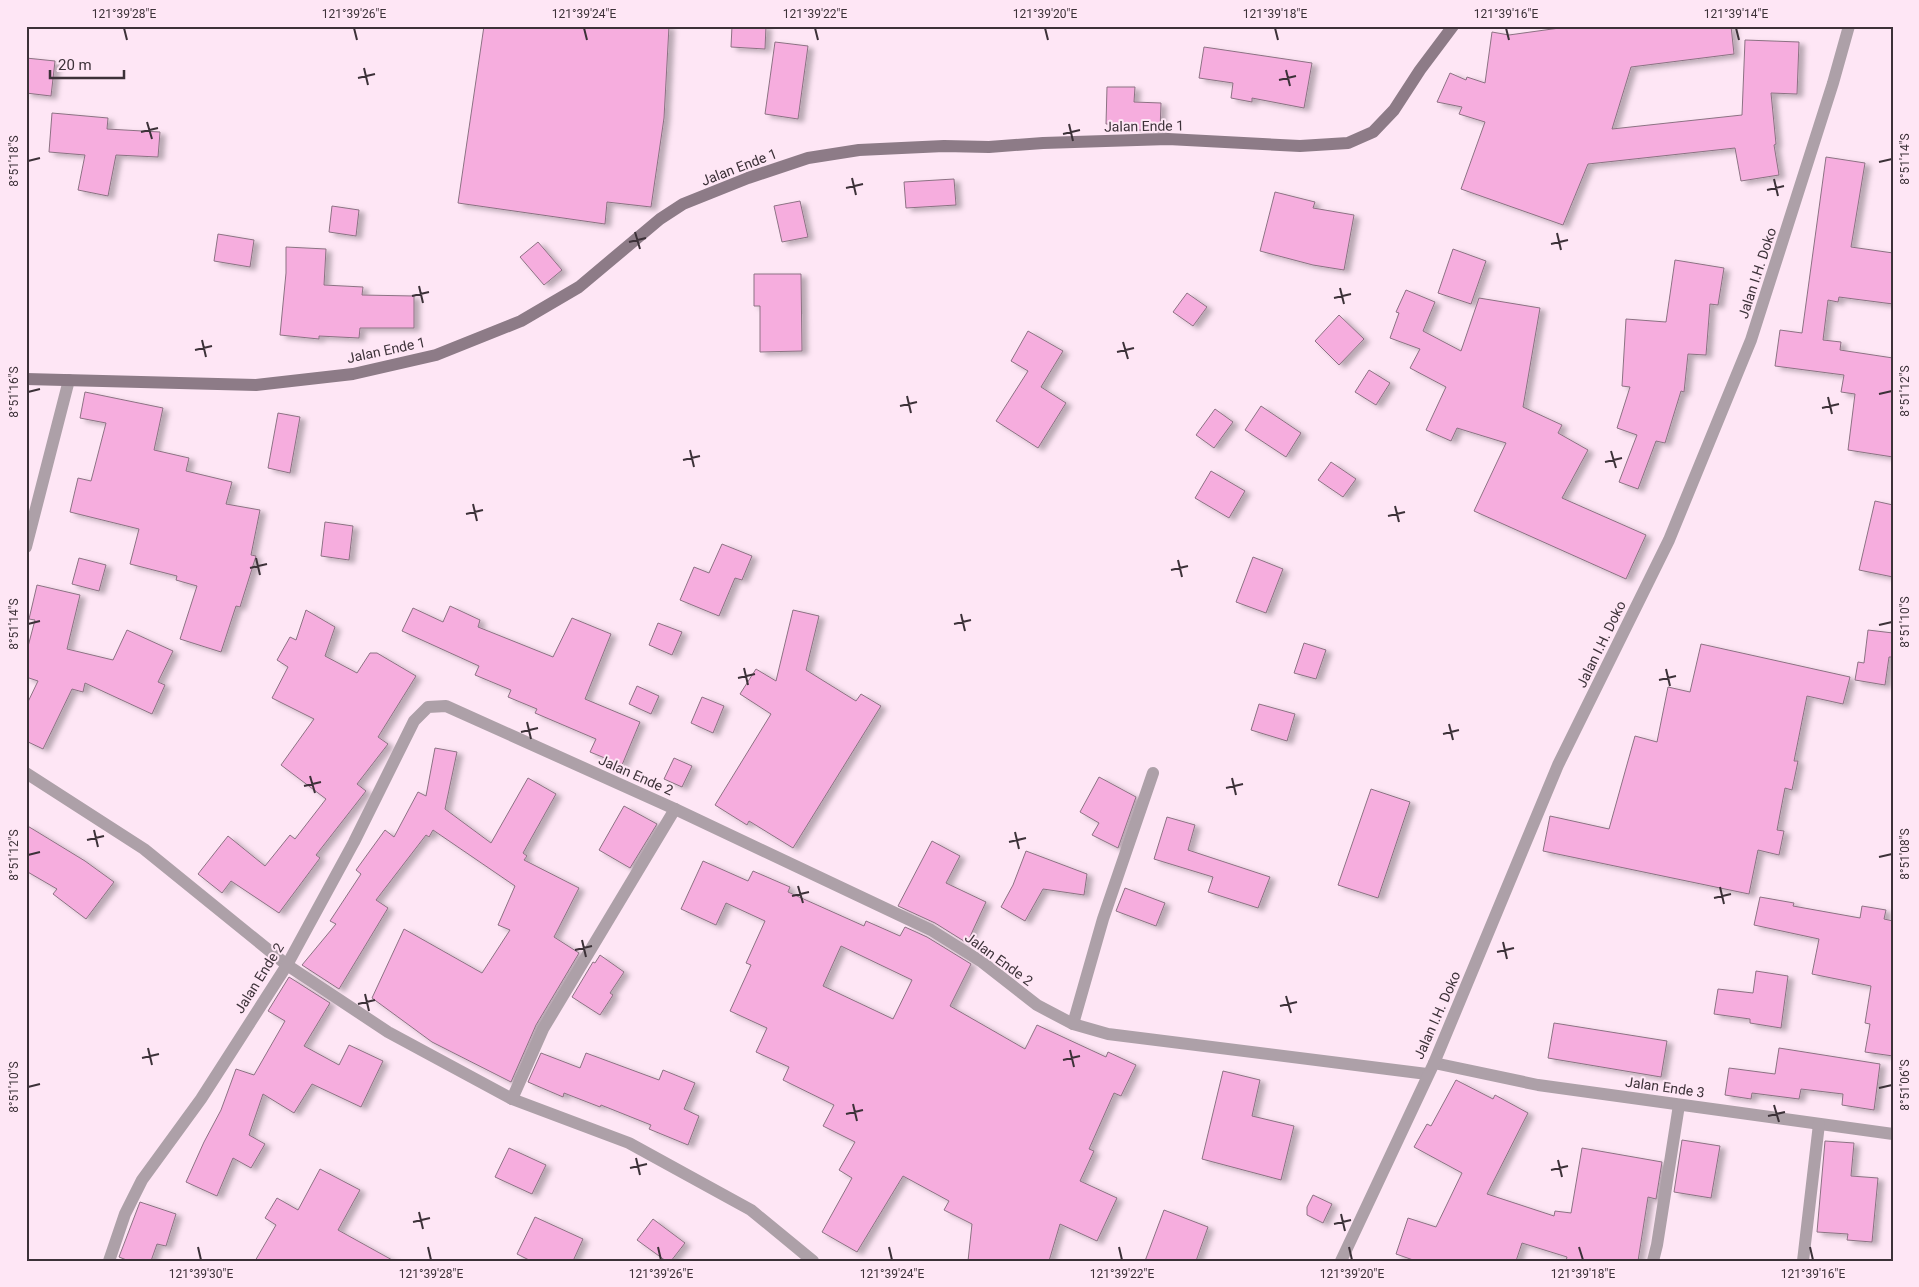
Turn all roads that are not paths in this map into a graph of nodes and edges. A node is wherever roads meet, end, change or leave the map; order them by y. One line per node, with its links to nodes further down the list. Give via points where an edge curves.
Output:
1 (1453, 26): 4 (street, Jalan Ende 1, via 1394,110 1373,132 1348,143 1300,146 1168,139 859,150 808,158 683,204 660,219 579,288 521,321 436,355 353,374 256,385)
2 (1849, 26): 11 (street, Jalan I.H. Doko, via 1834,83 1751,340 1669,540 1558,765)
3 (26, 380): 4 (street, Jalan Ende 1)
4 (70, 380): 5 (street)
5 (26, 547)
6 (26, 773): 9 (street, via 144,849)
7 (1153, 773): 10 (street, via 1103,919)
8 (675, 809): 9 (street, Jalan Ende 2, via 446,706 428,707 414,721 354,842); 10 (street, Jalan Ende 2, via 931,930 982,962 1037,1005); 13 (street, via 543,1029)
9 (287, 965): 13 (street, via 388,1032); 17 (street, Jalan Ende 2, via 201,1099 142,1180 125,1214)
10 (1073, 1024): 12 (street, Jalan Ende 2, via 1108,1034)
11 (1434, 1063): 12 (street, Jalan I.H. Doko); 14 (street, Jalan Ende 3, via 1538,1085)
12 (1427, 1074): 19 (street, Jalan I.H. Doko)
13 (512, 1099): 18 (street, via 629,1143 751,1210)
14 (1680, 1105): 15 (street, Jalan Ende 3); 20 (street)
15 (1819, 1124): 16 (street, Jalan Ende 3); 21 (street)
16 (1893, 1134)
17 (108, 1261)
18 (813, 1261)
19 (1341, 1261)
20 (1653, 1261)
21 (1803, 1261)

